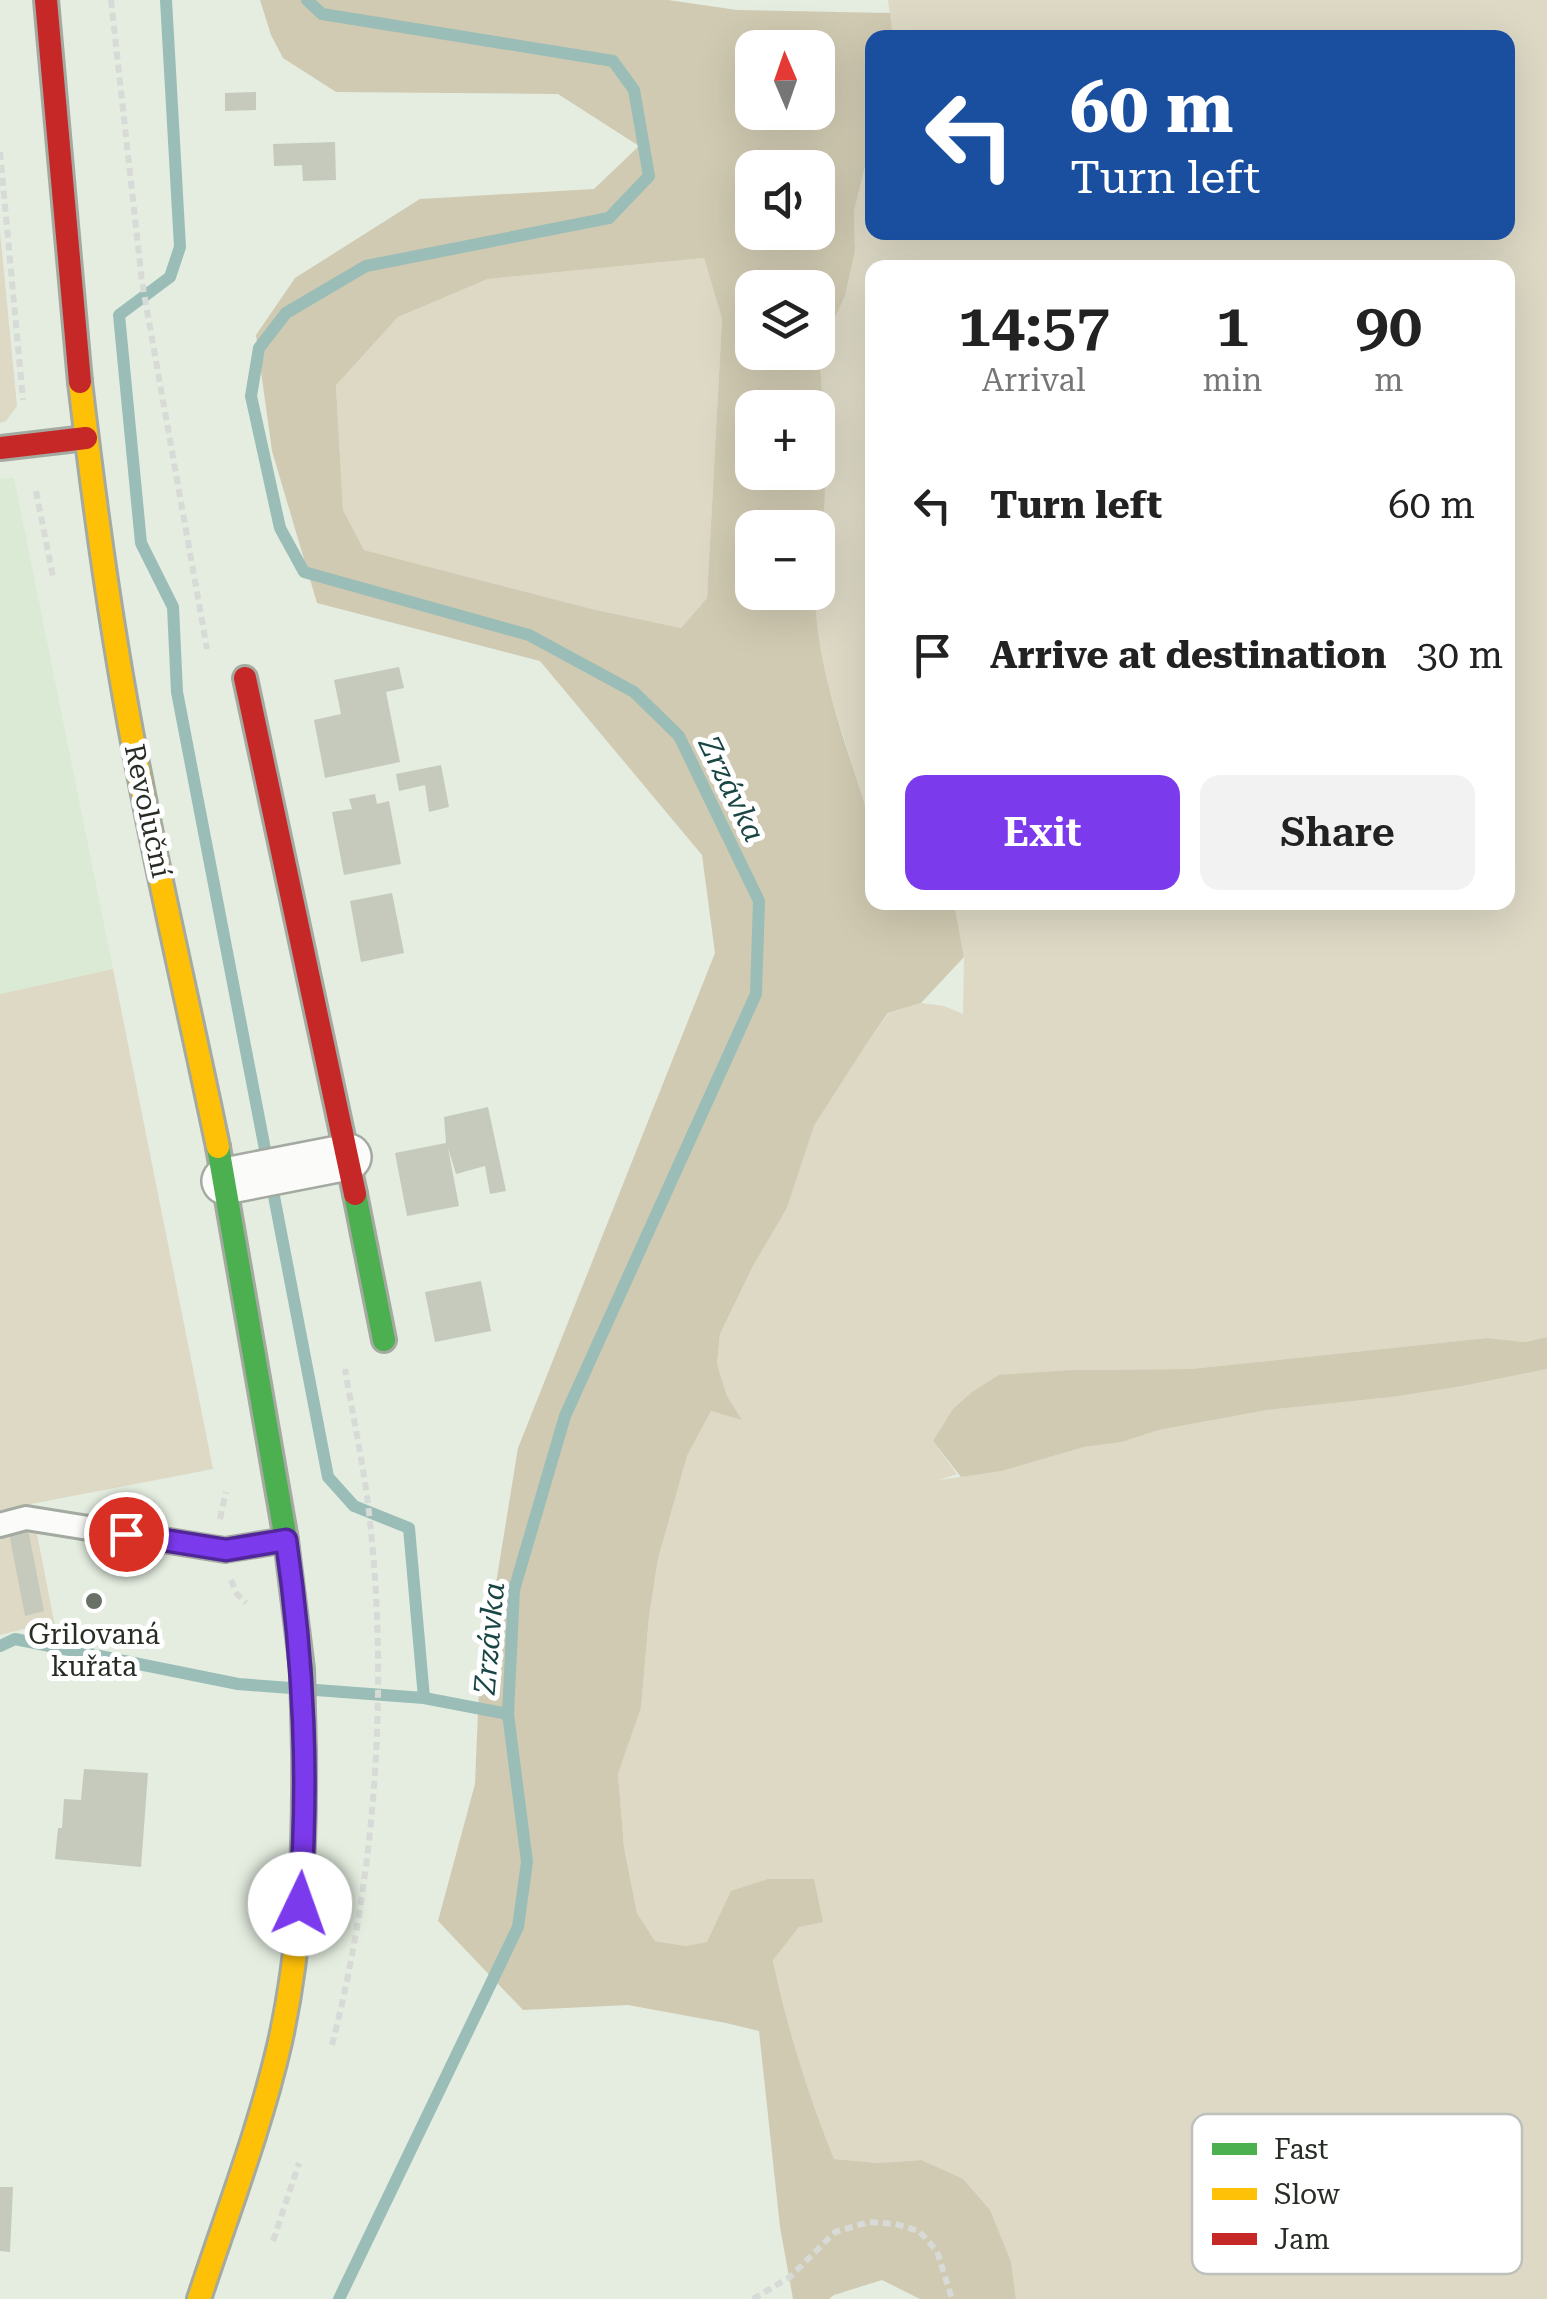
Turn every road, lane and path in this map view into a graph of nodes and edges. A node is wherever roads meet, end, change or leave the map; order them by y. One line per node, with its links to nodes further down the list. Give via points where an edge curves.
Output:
1 (46, 0): 4 (main road, Revoluční)
2 (111, 0): 3 (path)
3 (146, 308)
4 (86, 438): 5 (main road); 8 (main road, Revoluční, via 135,750)
5 (0, 448)
6 (244, 678): 7 (main road)
7 (348, 1156): 8 (street); 9 (main road)
8 (255, 1175): 12 (main road, Revoluční)
9 (384, 1340)
10 (366, 1496): 13 (path)
11 (0, 1525): 12 (lane, via 26,1518 226,1550)
12 (286, 1540): 14 (main road, Revoluční, via 305,1715 298,1932 263,2106)
13 (378, 1703)
14 (198, 2299)
15 (754, 2299): 16 (path, via 790,2277 835,2232 868,2222 919,2230 937,2252)
16 (952, 2299)

